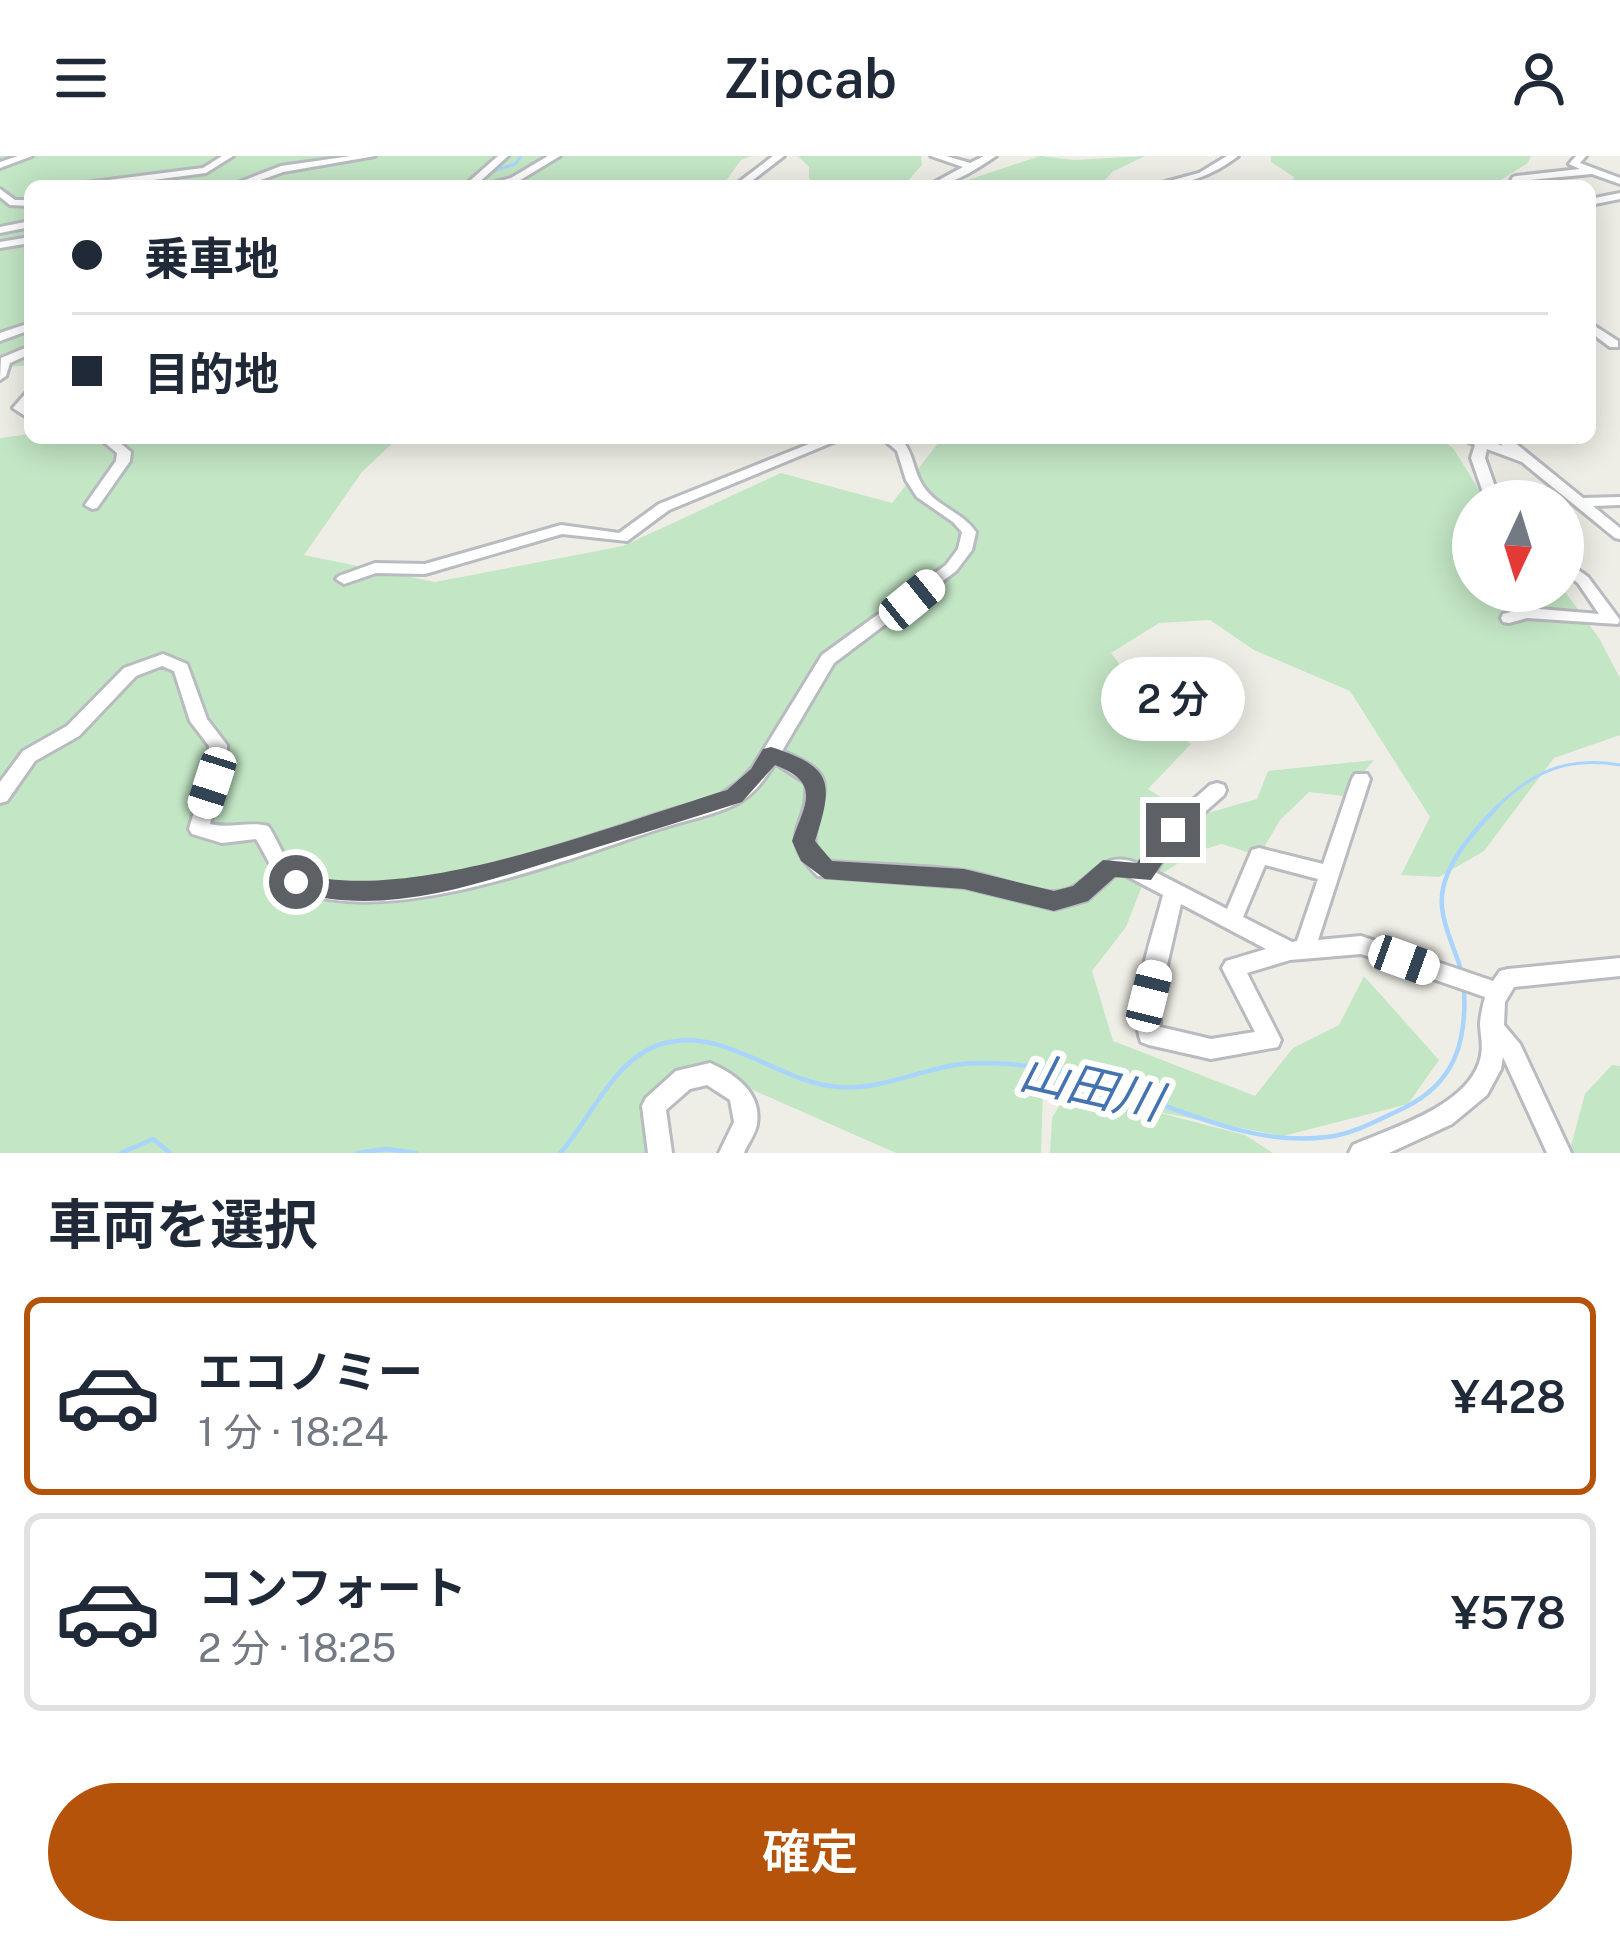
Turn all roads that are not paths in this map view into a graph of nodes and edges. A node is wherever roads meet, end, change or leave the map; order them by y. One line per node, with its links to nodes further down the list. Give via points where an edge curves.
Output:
1 (27, 156): 12 (street)
2 (228, 156): 15 (street, via 212,168)
3 (370, 156): 18 (street)
4 (503, 156): 19 (street)
5 (555, 156): 20 (street)
6 (779, 156): 21 (street)
7 (936, 156): 11 (street)
8 (991, 156): 13 (street)
9 (1232, 156): 23 (street)
10 (1581, 156): 14 (street, via 1574,164)
11 (955, 159): 13 (street)
12 (0, 165)
13 (974, 167): 22 (street)
14 (1591, 171): 24 (street); 25 (street)
15 (164, 174): 16 (street); 17 (street)
16 (124, 180)
17 (159, 180)
18 (253, 180)
19 (477, 180)
20 (514, 180)
21 (747, 180)
22 (946, 180)
23 (1181, 180)
24 (1516, 180)
25 (1620, 182)
26 (1596, 330): 27 (street)
27 (1614, 344)
28 (24, 353): 29 (street, via 4,361)
29 (0, 376)
30 (114, 444): 42 (street, via 123,460)
31 (821, 444): 44 (street, via 664,507 622,538 561,529 425,569 375,568)
32 (898, 444): 47 (street, via 908,452 918,489 963,521 965,550 912,600 827,659)
33 (1475, 444): 37 (street)
34 (1481, 444): 36 (street)
35 (1508, 444): 36 (street)
36 (1523, 458): 38 (street)
37 (1485, 480)
38 (1552, 480)
39 (1620, 501): 40 (street)
40 (1584, 502)
41 (1584, 504): 43 (street)
42 (92, 506)
43 (1620, 535)
44 (344, 578)
45 (1584, 583): 46 (street, via 1612,620)
46 (1509, 618)
47 (771, 754): 50 (street, via 734,796 560,851 450,883 318,890 285,875 261,831 199,830 218,745 199,721 181,668 163,660 130,672 73,731 29,756); 51 (street, via 805,768 816,782 804,841 825,869 964,879 1054,901 1080,894 1111,867)
48 (1361, 778): 52 (street)
49 (1217, 790): 51 (street, via 1173,830)
50 (0, 796)
51 (1143, 873): 53 (street)
52 (1330, 874): 54 (street, via 1259,856); 55 (street)
53 (1174, 890): 54 (street); 55 (street, via 1149,996 1149,1035 1211,1049 1270,1040 1233,968)
54 (1231, 922): 55 (street)
55 (1298, 950): 57 (street, via 1361,945)
56 (1620, 967): 57 (street, via 1508,978)
57 (1489, 989): 58 (street)
58 (1491, 1024): 61 (street, via 1484,1082 1448,1114); 62 (street)
59 (660, 1153): 60 (street, via 654,1106 684,1079 710,1074 740,1094 746,1124)
60 (730, 1153)
61 (1361, 1153)
62 (1559, 1153)

